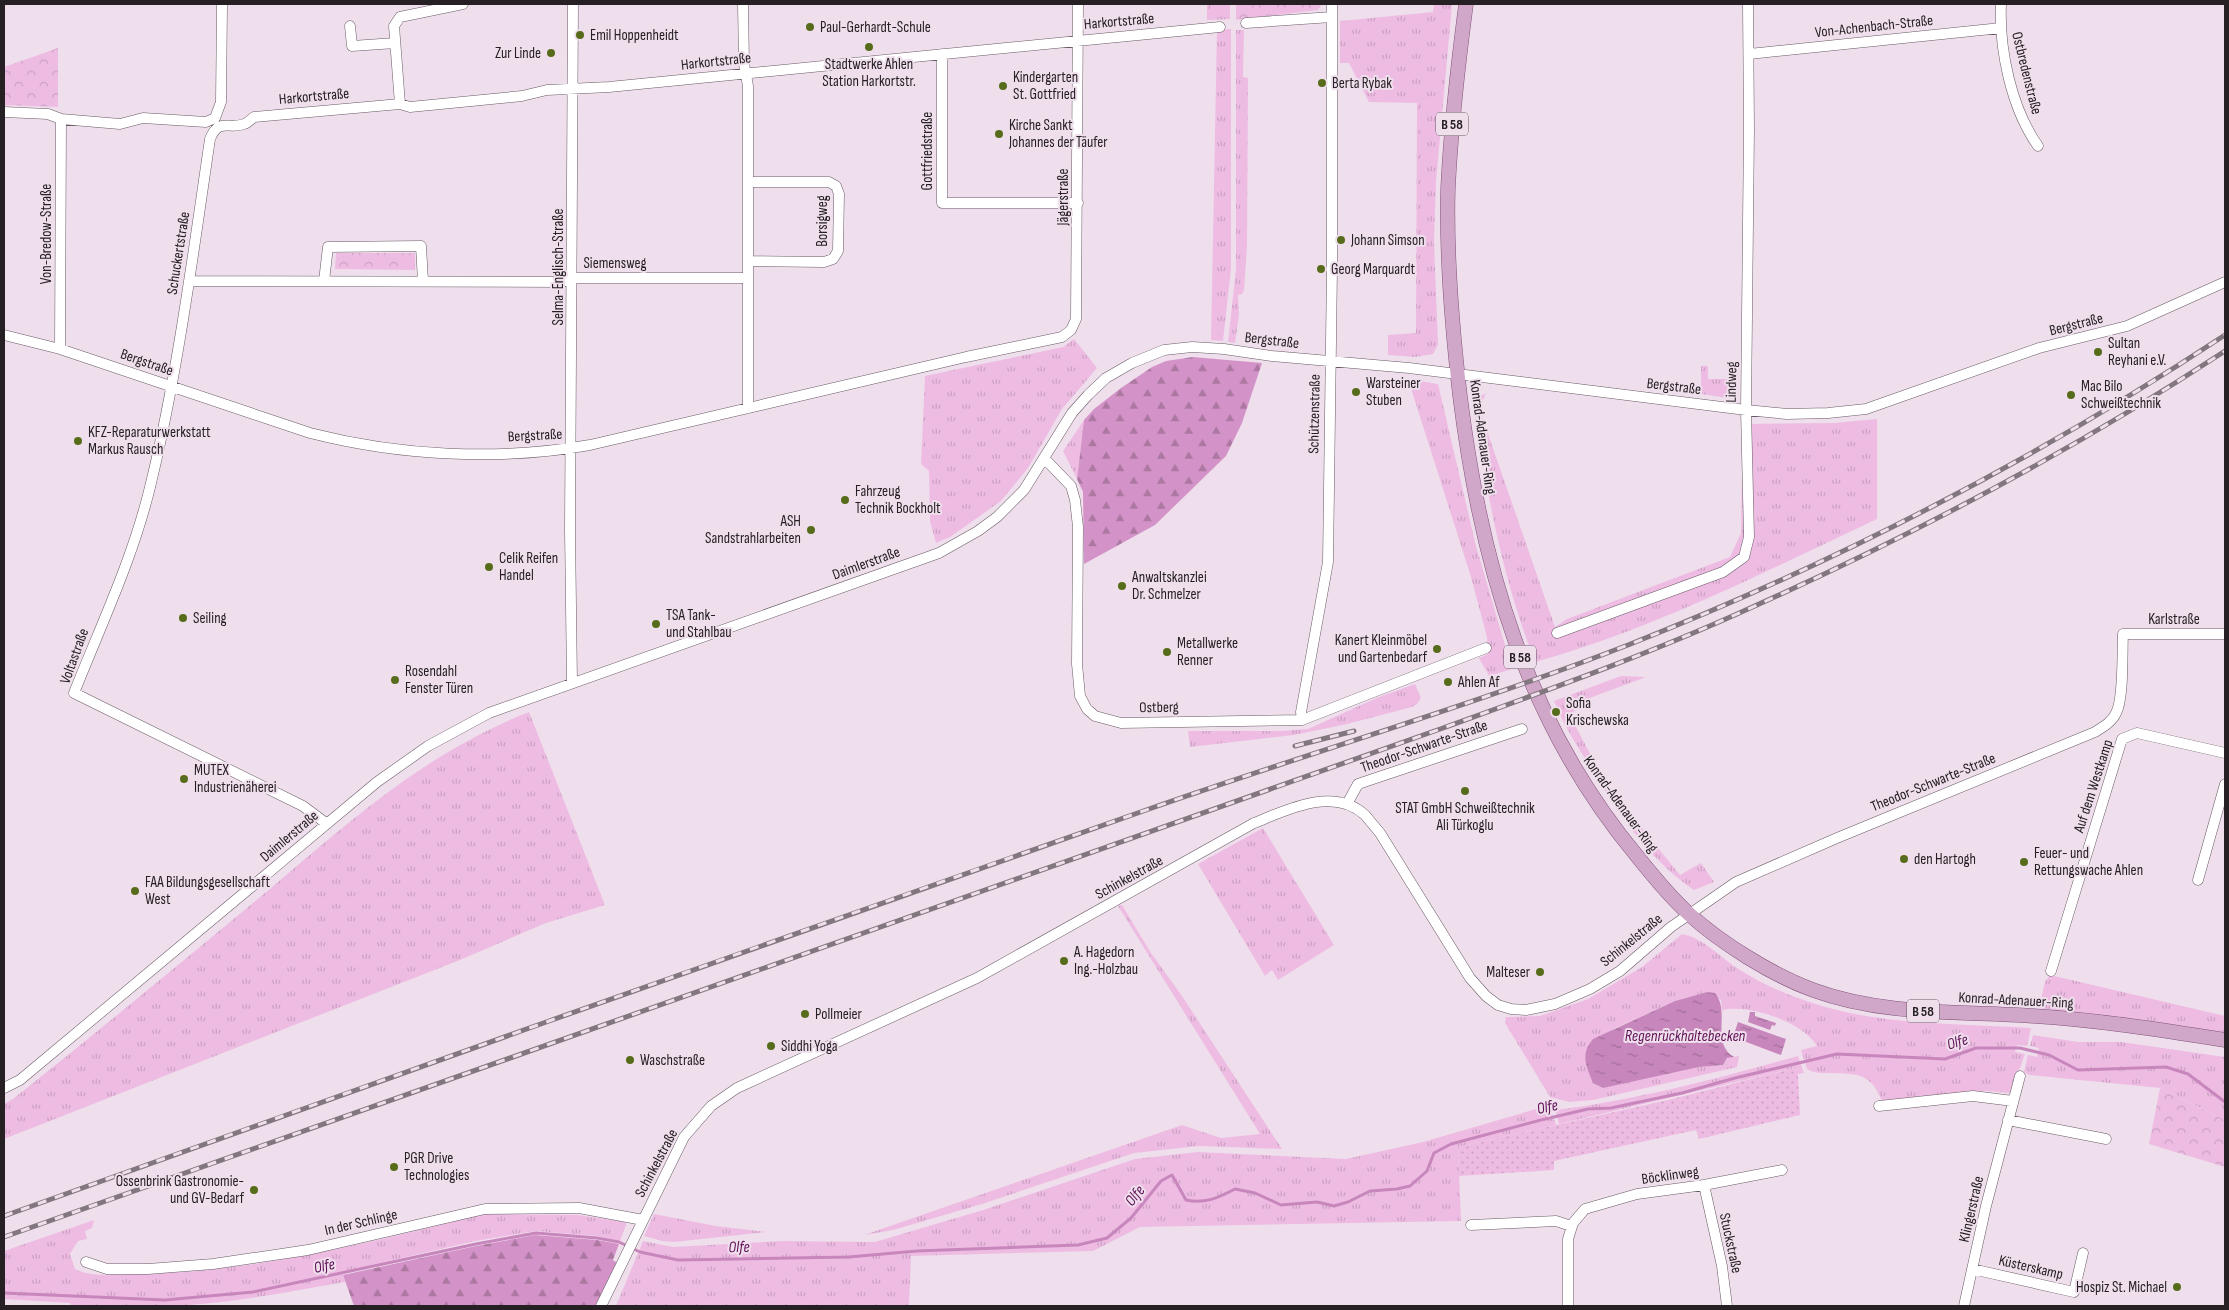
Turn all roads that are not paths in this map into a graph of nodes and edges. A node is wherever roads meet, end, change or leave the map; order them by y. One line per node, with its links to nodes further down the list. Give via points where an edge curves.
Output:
1 (222, 4): 24 (street, Schuckertstraße, via 221,102)
2 (463, 4): 16 (street, via 400,16 394,26)
3 (573, 4): 20 (street, Selma-Englisch-Straße)
4 (743, 4): 19 (street)
5 (1078, 4): 15 (street, Jägerstraße)
6 (1332, 4): 10 (street, Schützenstraße)
7 (1466, 4): 39 (main road, Konrad-Adenauer-Ring / B 58, via 1453,108 1448,188 1449,266)
8 (1748, 4): 18 (street, Lindweg)
9 (2001, 4): 14 (street, Ostbredenstraße)
10 (1332, 17): 11 (street); 38 (street, Schützenstraße)
11 (1246, 23)
12 (350, 26): 16 (street, via 352,46)
13 (1220, 27): 15 (street, Harkortstraße)
14 (2001, 28): 18 (street, Von-Achenbach-Straße); 25 (street, Ostbredenstraße, via 2016,104 2026,129)
15 (1078, 40): 17 (street, Harkortstraße); 27 (street, Jägerstraße)
16 (396, 43): 21 (street)
17 (942, 54): 19 (street, Harkortstraße); 27 (street, Gottfriedstraße, via 942,203)
18 (1749, 54): 43 (street, Lindweg)
19 (745, 73): 20 (street, Harkortstraße); 26 (street, via 748,86)
20 (572, 88): 21 (street, Harkortstraße, via 410,107); 29 (street, Selma-Englisch-Straße)
21 (400, 104): 24 (street, Harkortstraße, via 254,117 244,125)
22 (4, 112): 23 (street, Harkortstraße, via 48,114)
23 (61, 119): 24 (street, Harkortstraße, via 120,124 143,118); 37 (street, Von-Bredow-Straße)
24 (217, 122): 31 (street, Schuckertstraße, via 210,139)
25 (2038, 146)
26 (749, 182): 28 (street); 28 (street, Borsigweg, via 828,182 836,186 839,194 838,250 833,259 824,262)
27 (1078, 203): 35 (street, Jägerstraße, via 1076,319)
28 (749, 262): 30 (street)
29 (573, 278): 30 (street, Siemensweg); 32 (street, Siemensweg, via 562,282); 44 (street, Selma-Englisch-Straße)
30 (748, 278): 42 (street)
31 (189, 281): 33 (street, Siemensweg); 41 (street, Schuckertstraße)
32 (423, 281): 33 (street, Siemensweg); 33 (street, via 421,246 328,247)
33 (324, 282)
34 (2225, 282): 43 (street, Bergstraße, via 2127,326 2039,348 1866,409 1828,414)
35 (1071, 330): 42 (street, Bergstraße, via 1062,336)
36 (4, 336): 37 (street, Bergstraße)
37 (60, 349): 41 (street, Bergstraße)
38 (1330, 362): 39 (street, Bergstraße); 40 (street, Bergstraße, via 1224,349 1178,348 1149,355); 51 (street, Schützenstraße, via 1328,562)
39 (1458, 375): 43 (street, Bergstraße); 58 (main road, Konrad-Adenauer-Ring / B 58, via 1482,532 1522,661 1564,751 1594,801)
40 (1106, 378): 45 (street, Daimlerstraße, via 1072,413)
41 (170, 386): 44 (street, Bergstraße, via 310,433 383,448 411,452 492,453); 56 (street, Voltastraße, via 159,454 138,527 74,694 303,806)
42 (748, 408): 44 (street, Bergstraße)
43 (1746, 410): 46 (street, Lindweg, via 1749,537 1744,557 1723,572)
44 (572, 448): 50 (street, Selma-Englisch-Straße)
45 (1044, 458): 50 (street, Daimlerstraße, via 1024,490 1004,510 959,543); 51 (street, Ostberg, via 1071,486 1075,500 1078,527 1077,664 1080,696 1087,709 1104,720 1121,722)
46 (1557, 633)
47 (2123, 634): 48 (street, Karlstraße); 58 (street, Theodor-Schwarte-Straße, via 2120,697 2117,713 2108,724 1736,882)
48 (2225, 634)
49 (1486, 648): 51 (street, Ostberg)
50 (572, 683): 56 (street, Daimlerstraße, via 489,713 436,742 377,782)
51 (1302, 720)
52 (1522, 729): 55 (street, Theodor-Schwarte-Straße, via 1358,784)
53 (2225, 753): 59 (street, Auf dem Westkamp, via 2137,733 2122,739)
54 (2225, 784): 57 (street)
55 (1348, 804): 58 (street, Schinkelstraße, via 1364,815 1380,833 1470,978 1498,1005 1526,1010 1555,1004 1590,989 1620,971); 69 (street, Schinkelstraße, via 1311,803 1254,823 977,978 737,1088 711,1106 684,1137)
56 (327, 824): 62 (street, Daimlerstraße, via 20,1080)
57 (2198, 880)
58 (1689, 914): 60 (main road, Konrad-Adenauer-Ring / B 58, via 1760,965 1806,987 1846,1000 1910,1010 2082,1020)
59 (2051, 971)
60 (2225, 1040)
61 (2020, 1076): 63 (street, Klingerstraße)
62 (4, 1088)
63 (2013, 1101): 64 (street, via 1973,1096); 65 (street, Klingerstraße)
64 (1879, 1106)
65 (2008, 1120): 66 (street); 74 (street, Klingerstraße)
66 (2106, 1139)
67 (1782, 1170): 68 (street, Böcklinweg)
68 (1704, 1185): 71 (street, Böcklinweg, via 1637,1194 1594,1205 1578,1216); 77 (street, Stuckstraße)
69 (643, 1220): 73 (street, In der Schlinge, via 579,1208 485,1209 308,1250 213,1264 107,1269); 75 (street, Schinkelstraße)
70 (1471, 1225): 71 (street, via 1556,1221)
71 (1571, 1226): 76 (street, via 1568,1238)
72 (2083, 1254): 74 (street, Küsterskamp, via 2074,1292)
73 (86, 1262)
74 (1972, 1269): 78 (street, Klingerstraße)
75 (601, 1306)
76 (1568, 1306)
77 (1727, 1306)
78 (1964, 1306)

